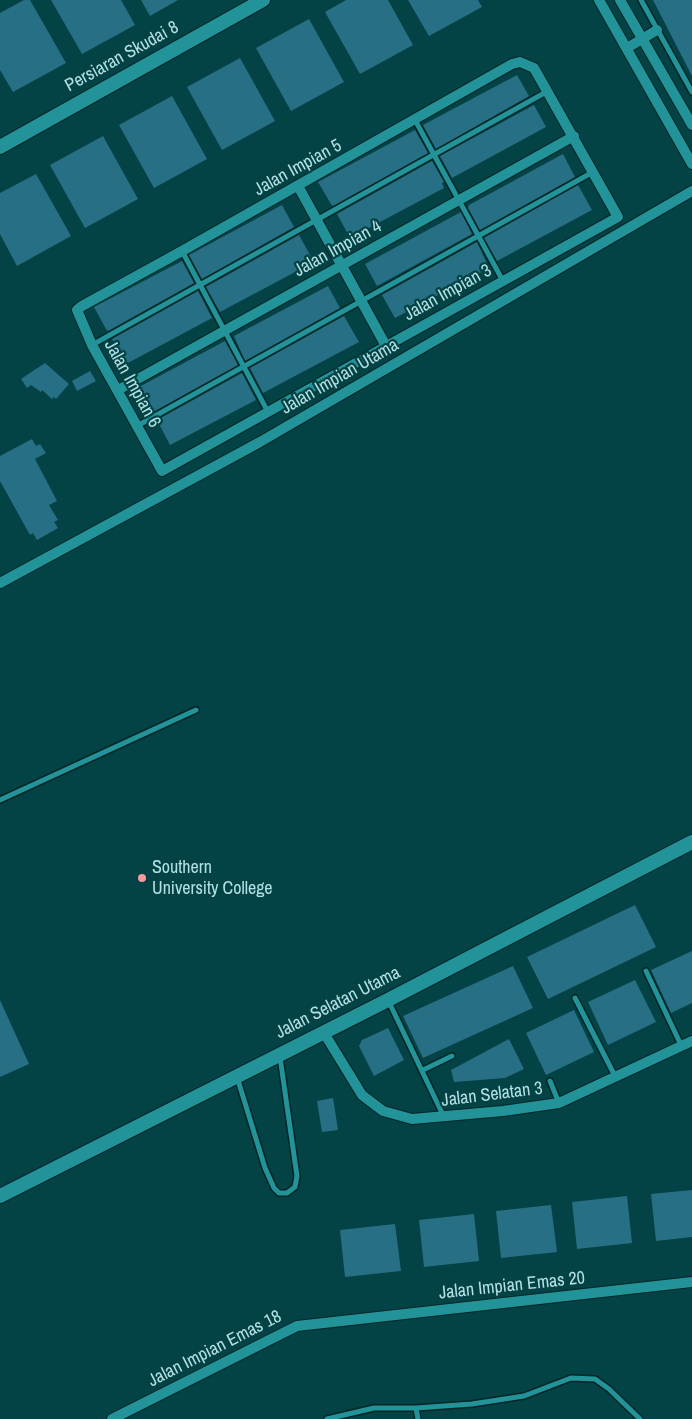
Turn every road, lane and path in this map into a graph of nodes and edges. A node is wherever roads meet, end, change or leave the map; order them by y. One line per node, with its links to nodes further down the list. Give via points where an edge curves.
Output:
1 (263, 0): 13 (street, Persiaran Skudai 8)
2 (599, 0): 7 (street)
3 (620, 0): 6 (street)
4 (641, 0): 5 (lane)
5 (657, 30): 6 (street); 9 (lane)
6 (643, 38): 7 (street); 11 (street)
7 (627, 48): 15 (street)
8 (548, 91): 10 (street, Jalan Impian 5, via 534,68 520,62); 12 (street); 14 (lane)
9 (692, 92)
10 (415, 120): 14 (lane); 17 (street, Jalan Impian 5)
11 (692, 125)
12 (574, 136): 16 (street); 19 (street, Jalan Impian 4)
13 (0, 147)
14 (434, 155): 19 (lane); 20 (lane)
15 (692, 164)
16 (593, 172): 21 (lane); 24 (street, Jalan Impian 3, via 618,217)
17 (298, 186): 20 (street); 22 (street, Jalan Impian 5)
18 (692, 191): 36 (street, Jalan Impian Utama, via 260,442)
19 (459, 200): 21 (lane); 23 (street, Jalan Impian 4)
20 (317, 220): 23 (street); 25 (lane)
21 (478, 236): 24 (lane); 26 (lane)
22 (182, 252): 25 (lane); 27 (street, Jalan Impian 5)
23 (342, 266): 26 (street); 28 (street, Jalan Impian 4)
24 (503, 281): 30 (street, Jalan Impian 3)
25 (200, 285): 28 (lane); 29 (lane)
26 (361, 301): 30 (street); 31 (lane)
27 (77, 310): 29 (street, Jalan Impian 6)
28 (225, 331): 31 (lane); 32 (street, Jalan Impian 4)
29 (92, 345): 32 (street, Jalan Impian 6)
30 (386, 346): 33 (street, Jalan Impian 3)
31 (244, 366): 33 (lane); 34 (lane)
32 (118, 390): 34 (street, Jalan Impian 6)
33 (268, 412): 35 (street, Jalan Impian 3)
34 (137, 426): 35 (street, Jalan Impian 6)
35 (162, 471)
36 (0, 583)
37 (196, 710): 38 (lane)
38 (0, 800)
39 (692, 842): 42 (street, Jalan Selatan Utama)
40 (646, 971): 45 (lane)
41 (575, 998): 50 (lane)
42 (388, 1000): 43 (street, Jalan Selatan Utama); 48 (lane)
43 (324, 1033): 46 (street, Jalan Selatan Utama); 53 (street, Jalan Selatan 3, via 362,1095 383,1111 412,1119)
44 (692, 1041): 45 (street, Jalan Selatan 3)
45 (682, 1046): 50 (street, Jalan Selatan 3)
46 (280, 1054): 49 (street, Jalan Selatan Utama); 49 (lane, via 297,1176 295,1187 287,1193 279,1193 274,1188 265,1168)
47 (452, 1056): 48 (lane)
48 (423, 1070): 53 (lane)
49 (237, 1075): 54 (street, Jalan Selatan Utama)
50 (616, 1078): 52 (street, Jalan Selatan 3)
51 (550, 1081): 52 (lane)
52 (559, 1103): 53 (street, Jalan Selatan 3)
53 (444, 1117)
54 (0, 1196)
55 (692, 1282): 56 (street, Jalan Impian Emas 20)
56 (336, 1321): 58 (street, Jalan Impian Emas 18, via 297,1326)
57 (416, 1408): 59 (lane, via 374,1408); 60 (lane); 61 (lane, via 524,1396 571,1378 595,1379)
58 (112, 1419)
59 (327, 1419)
60 (418, 1419)
61 (640, 1419)

